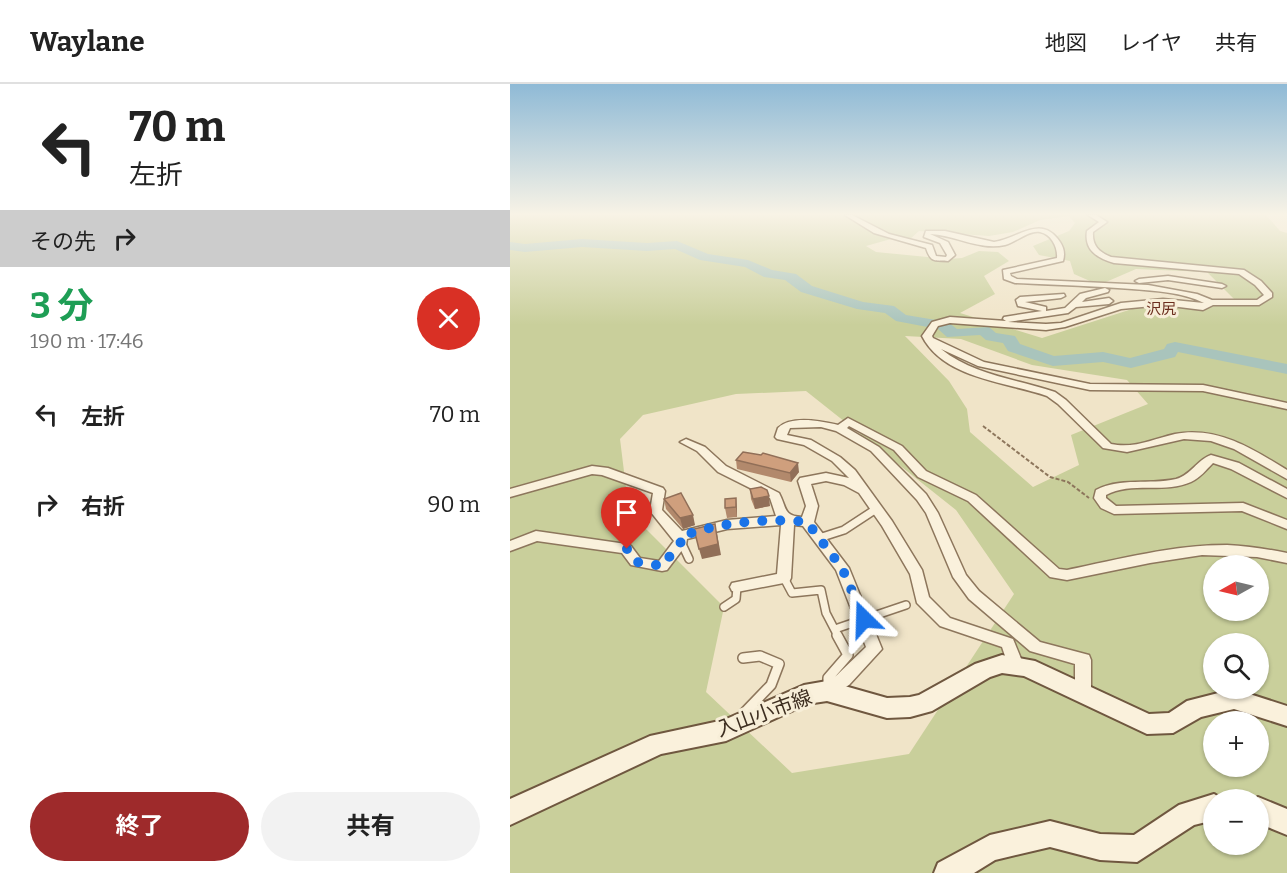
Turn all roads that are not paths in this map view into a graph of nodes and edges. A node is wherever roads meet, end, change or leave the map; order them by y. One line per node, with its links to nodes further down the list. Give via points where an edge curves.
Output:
1 (931, 252): 2 (street, via 933,258 940,259 948,258)
2 (949, 252)
3 (1060, 252): 6 (street, via 1060,259 1006,272 1007,277 1015,281)
4 (1093, 252): 9 (street, via 1114,261 1241,272 1269,295 1259,302)
5 (1222, 286): 6 (street, via 1168,278)
6 (1120, 287): 9 (street, via 1174,291); 10 (street, via 1090,293)
7 (1061, 296): 11 (street, via 1020,300 1034,309)
8 (1147, 303): 9 (street, via 1203,308); 10 (street, via 1118,300); 14 (street, via 1101,310 1062,326)
9 (1211, 303)
10 (1074, 305): 11 (street)
11 (1061, 310): 13 (street)
12 (971, 317): 13 (street)
13 (990, 321): 14 (street)
14 (1004, 324): 15 (street, via 950,320 935,324)
15 (928, 340): 16 (street, via 981,364 1090,387 1203,388); 19 (street, via 934,350 956,364 1051,394 1107,446 1144,448 1184,436 1203,437 1234,444)
16 (1287, 406)
17 (840, 429): 20 (street, via 821,424 788,425 783,428 782,437 807,442 836,459); 30 (street, via 848,421 898,448 922,474 972,498 1055,573 1066,575 1200,549 1228,548); 41 (street, via 874,449 922,497 960,578 974,595 1035,647 1083,660)
18 (686, 442): 24 (street, via 701,449 722,469 775,496 782,516)
19 (1287, 475)
20 (863, 490): 23 (street); 25 (street, via 826,477 804,482 812,506)
21 (510, 492): 28 (street, via 592,470 604,471 658,491 656,511)
22 (1287, 494): 26 (street, via 1235,466 1211,459 1195,476 1183,481 1112,487 1104,490 1100,498 1110,509 1243,507)
23 (876, 509): 27 (lane, via 844,530); 39 (street, via 917,574 922,599 945,622 1008,643)
24 (788, 520): 25 (street); 28 (street, via 708,526); 32 (street)
25 (807, 522): 27 (street)
26 (1287, 525)
27 (818, 538): 36 (street, via 842,568)
28 (681, 540): 29 (street, via 662,566 636,562 627,549 536,536); 31 (lane)
29 (510, 546)
30 (1287, 558)
31 (689, 559)
32 (784, 578): 33 (street); 37 (lane, via 792,593 821,590 826,613)
33 (737, 587): 35 (lane, via 736,599)
34 (906, 605): 36 (lane)
35 (724, 607)
36 (864, 619): 37 (lane); 40 (street, via 874,649)
37 (835, 628): 40 (lane, via 848,655 828,678)
38 (743, 658): 43 (lane, via 772,659 779,664 777,679)
39 (1016, 666): 40 (main road, 入山小市線, via 1002,664 983,669 924,704 910,707 887,708); 41 (main road, 入山小市線, via 1027,667)
40 (827, 690): 43 (main road, 入山小市線, via 804,695)
41 (1083, 693): 42 (main road, 入山小市線, via 1147,724 1173,723 1195,708 1234,699)
42 (1287, 716)
43 (726, 730): 45 (main road, 入山小市線, via 658,744)
44 (1203, 810): 48 (main road, via 1188,814 1137,849 1100,847 1050,834 990,848)
45 (510, 812)
46 (1269, 815): 47 (main road)
47 (1287, 822)
48 (948, 873)

